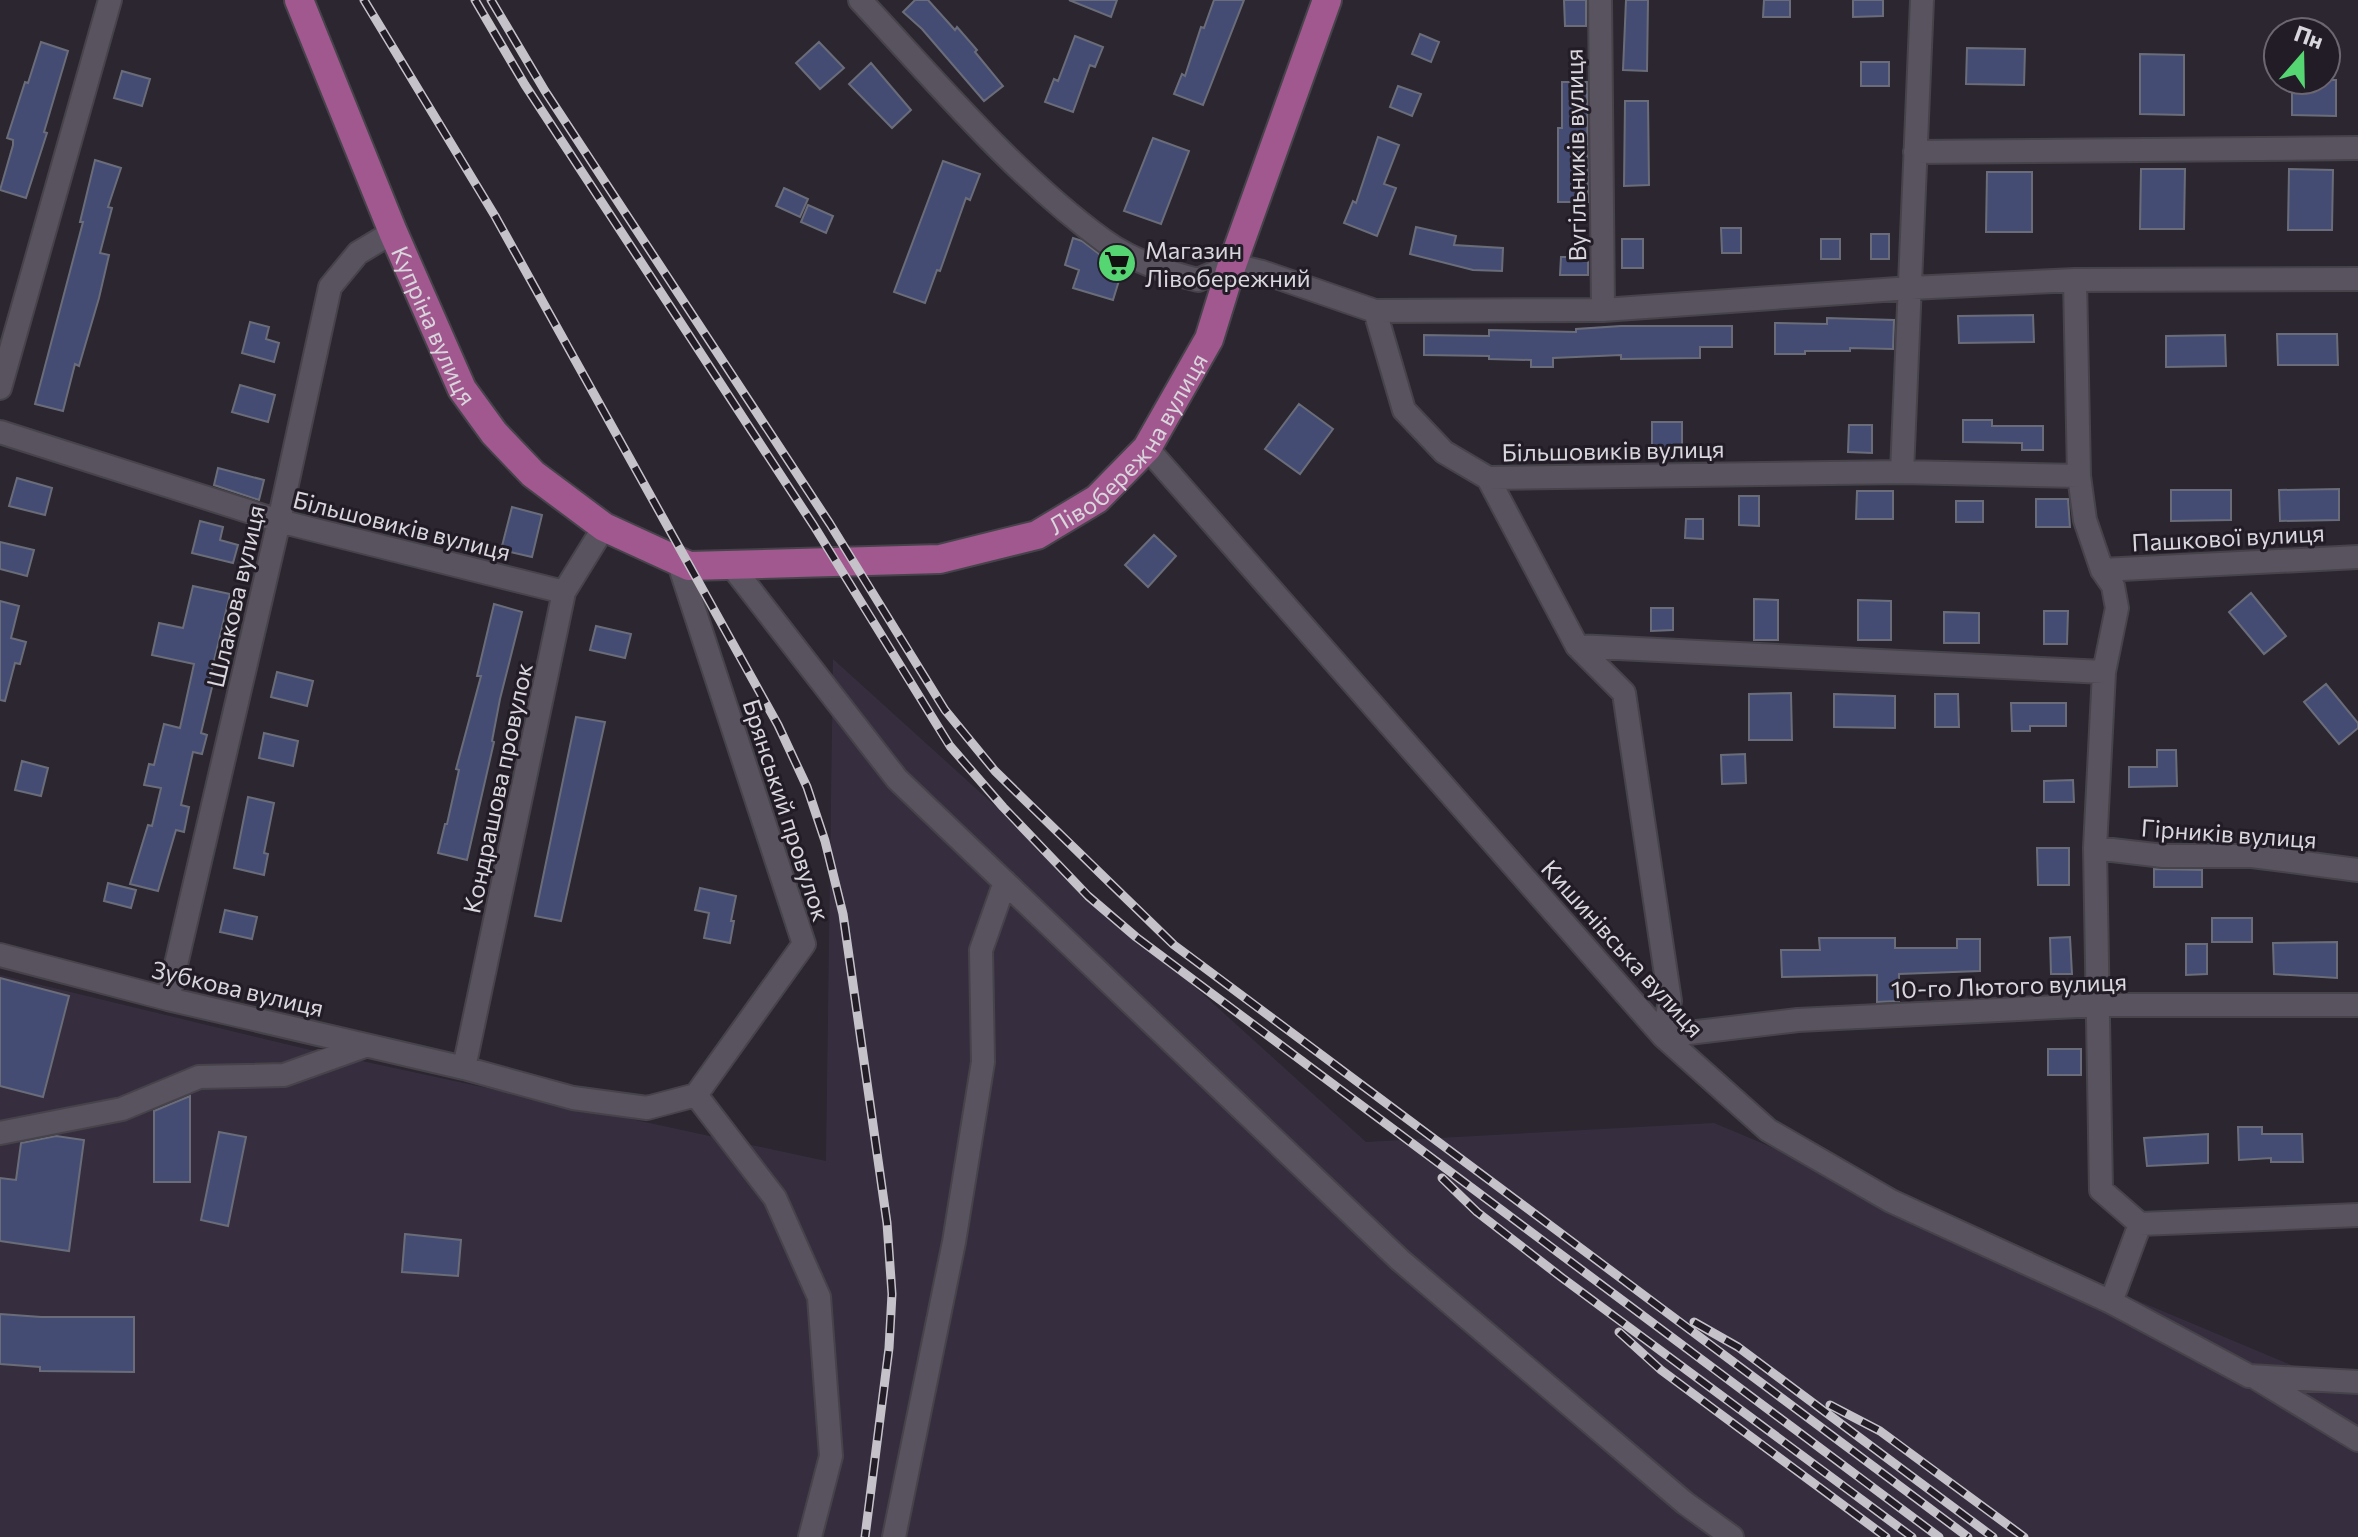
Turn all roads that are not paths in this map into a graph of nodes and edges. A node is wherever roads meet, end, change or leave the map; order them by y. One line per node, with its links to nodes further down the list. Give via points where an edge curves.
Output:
1 (110, 0): 16 (street)
2 (299, 0): 9 (main road, Купріна вулиця)
3 (860, 0): 10 (street, via 1012,162 1105,242 1162,271 1198,280)
4 (1327, 0): 10 (main road, Лівобережна вулиця)
5 (1600, 0): 14 (street, Вугільників вулиця)
6 (1922, 0): 8 (street)
7 (2358, 148): 8 (street)
8 (1915, 152): 13 (street)
9 (393, 232): 22 (street, Шлакова вулиця, via 358,253 330,287); 23 (main road, Купріна вулиця, via 462,389 533,474)
10 (1232, 265): 15 (street); 18 (main road, Лівобережна вулиця, via 1209,339)
11 (2358, 279): 12 (street)
12 (2075, 280): 13 (street); 20 (street)
13 (1911, 288): 14 (street); 19 (street)
14 (1603, 310): 15 (street)
15 (1375, 311): 21 (street, Більшовиків вулиця, via 1404,410 1444,452)
16 (0, 388)
17 (0, 432): 22 (street, Більшовиків вулиця)
18 (1147, 448): 26 (main road, Лівобережна вулиця, via 1097,499 1037,535 940,559); 38 (street, Кишинівська вулиця)
19 (1902, 472): 20 (street, Більшовиків вулиця); 21 (street, Більшовиків вулиця)
20 (2079, 476): 27 (street, via 2085,520)
21 (1488, 478): 29 (street)
22 (279, 521): 28 (street, Більшовиків вулиця); 35 (street, Шлакова вулиця)
23 (604, 527): 25 (main road, Купріна вулиця); 28 (street, Кондрашова провулок)
24 (2358, 557): 27 (street, Пашкової вулиця)
25 (679, 564): 26 (main road, Лівобережна вулиця); 41 (street, Брянський провулок, via 804,944)
26 (731, 565): 33 (street, via 897,779)
27 (2102, 570): 30 (street, via 2113,586 2117,608)
28 (564, 592): 40 (street, Кондрашова провулок)
29 (1577, 646): 30 (street); 38 (street, via 1624,693 1670,1001)
30 (2104, 672): 31 (street)
31 (2095, 848): 32 (street, Гірників вулиця, via 2163,856 2252,856); 36 (street)
32 (2358, 870)
33 (1005, 882): 50 (street, via 981,950 983,1062 954,1242); 51 (street, via 1411,1269 1685,1503)
34 (0, 955): 35 (street, Зубкова вулиця)
35 (168, 999): 39 (street, Зубкова вулиця)
36 (2098, 1005): 37 (street, 10-го Лютого вулиця); 38 (street, 10-го Лютого вулиця, via 1798,1020); 44 (street, via 2101,1190)
37 (2358, 1005)
38 (1663, 1036): 45 (street, Кишинівська вулиця, via 1768,1130 1891,1201)
39 (365, 1045): 40 (street, Зубкова вулиця); 42 (street, via 284,1075 199,1077 122,1109)
40 (464, 1068): 41 (street, via 573,1098 647,1108)
41 (696, 1095): 49 (street, via 775,1198 819,1297 831,1456)
42 (0, 1133)
43 (2358, 1215): 44 (street)
44 (2140, 1224): 45 (street)
45 (2111, 1302): 46 (street, Кишинівська вулиця)
46 (2252, 1376): 47 (street, Кишинівська вулиця); 48 (street)
47 (2358, 1382)
48 (2358, 1440)
49 (810, 1537)
50 (894, 1537)
51 (1732, 1537)

